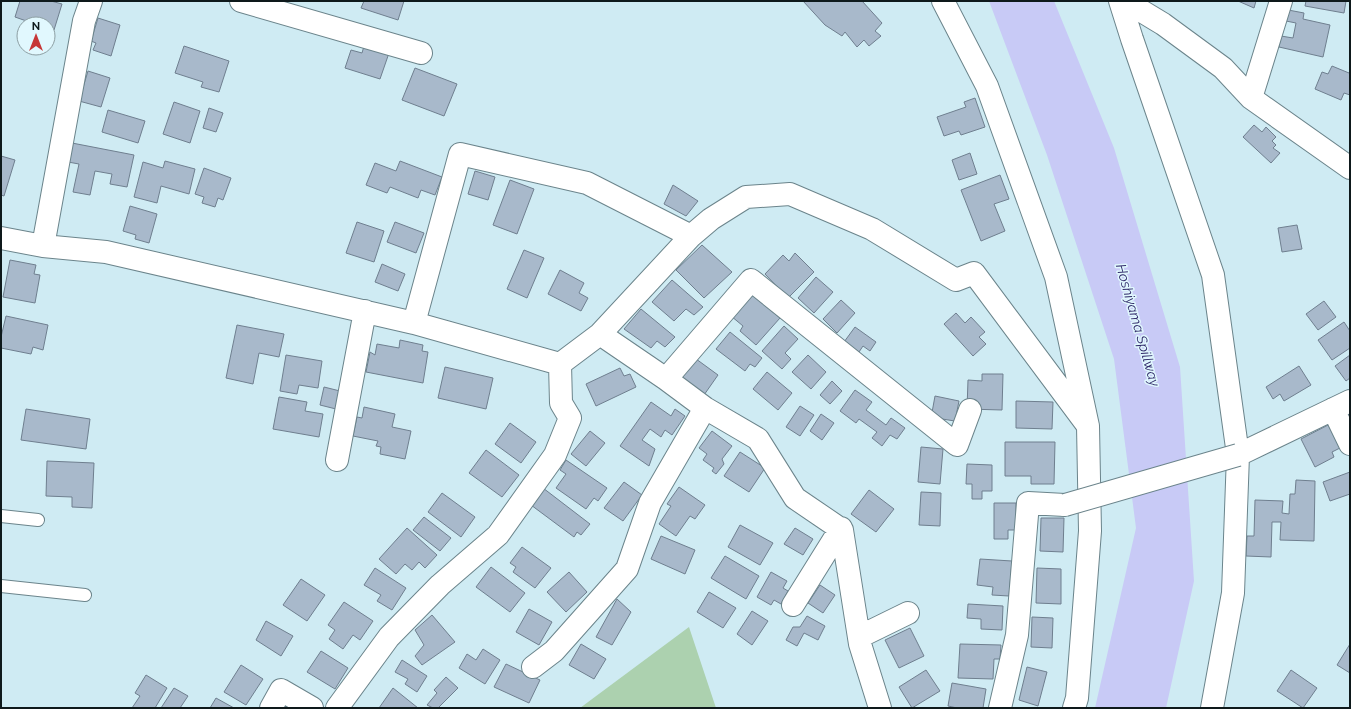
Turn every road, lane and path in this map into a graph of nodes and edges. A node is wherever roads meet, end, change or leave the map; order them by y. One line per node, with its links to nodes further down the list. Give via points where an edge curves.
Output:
1 (91, 1): 12 (street, via 84,21)
2 (241, 1): 7 (street)
3 (943, 1): 21 (street, via 987,86 1056,277)
4 (1120, 1): 23 (street, via 1213,275)
5 (1125, 1): 8 (street, via 1163,24 1222,68)
6 (1281, 1): 8 (street)
7 (421, 53)
8 (1251, 98): 9 (street)
9 (1350, 168)
10 (691, 236): 14 (street, via 587,183 460,154); 15 (street); 21 (street, via 711,219 746,198 790,194 872,229 956,280 974,273)
11 (1, 238): 12 (street)
12 (43, 246): 13 (street, via 106,252)
13 (365, 311): 14 (street); 24 (street)
14 (414, 323): 16 (street)
15 (600, 334): 16 (street); 17 (street)
16 (560, 364): 37 (street, via 561,403 570,418 555,455 498,535 440,585 389,637)
17 (666, 379): 19 (street); 20 (street, via 751,280 957,445)
18 (1342, 405): 22 (street); 23 (street)
19 (705, 408): 27 (street, via 758,439 795,498); 33 (street, via 650,503 627,569 554,651)
20 (970, 410)
21 (1088, 426): 39 (street, via 1090,531 1077,698)
22 (1350, 444)
23 (1238, 456): 38 (street, bridge, via 1065,505 1028,503 1018,635); 40 (street, via 1233,593)
24 (337, 460)
25 (1, 516): 26 (lane)
26 (38, 520)
27 (841, 528): 30 (street); 32 (street)
28 (1, 586): 29 (lane)
29 (85, 596)
30 (794, 605)
31 (908, 613): 32 (street)
32 (859, 637): 34 (street)
33 (533, 667)
34 (874, 706)
35 (271, 708): 36 (street, via 281,690)
36 (312, 708)
37 (337, 708)
38 (1000, 708)
39 (1074, 708)
40 (1212, 708)

